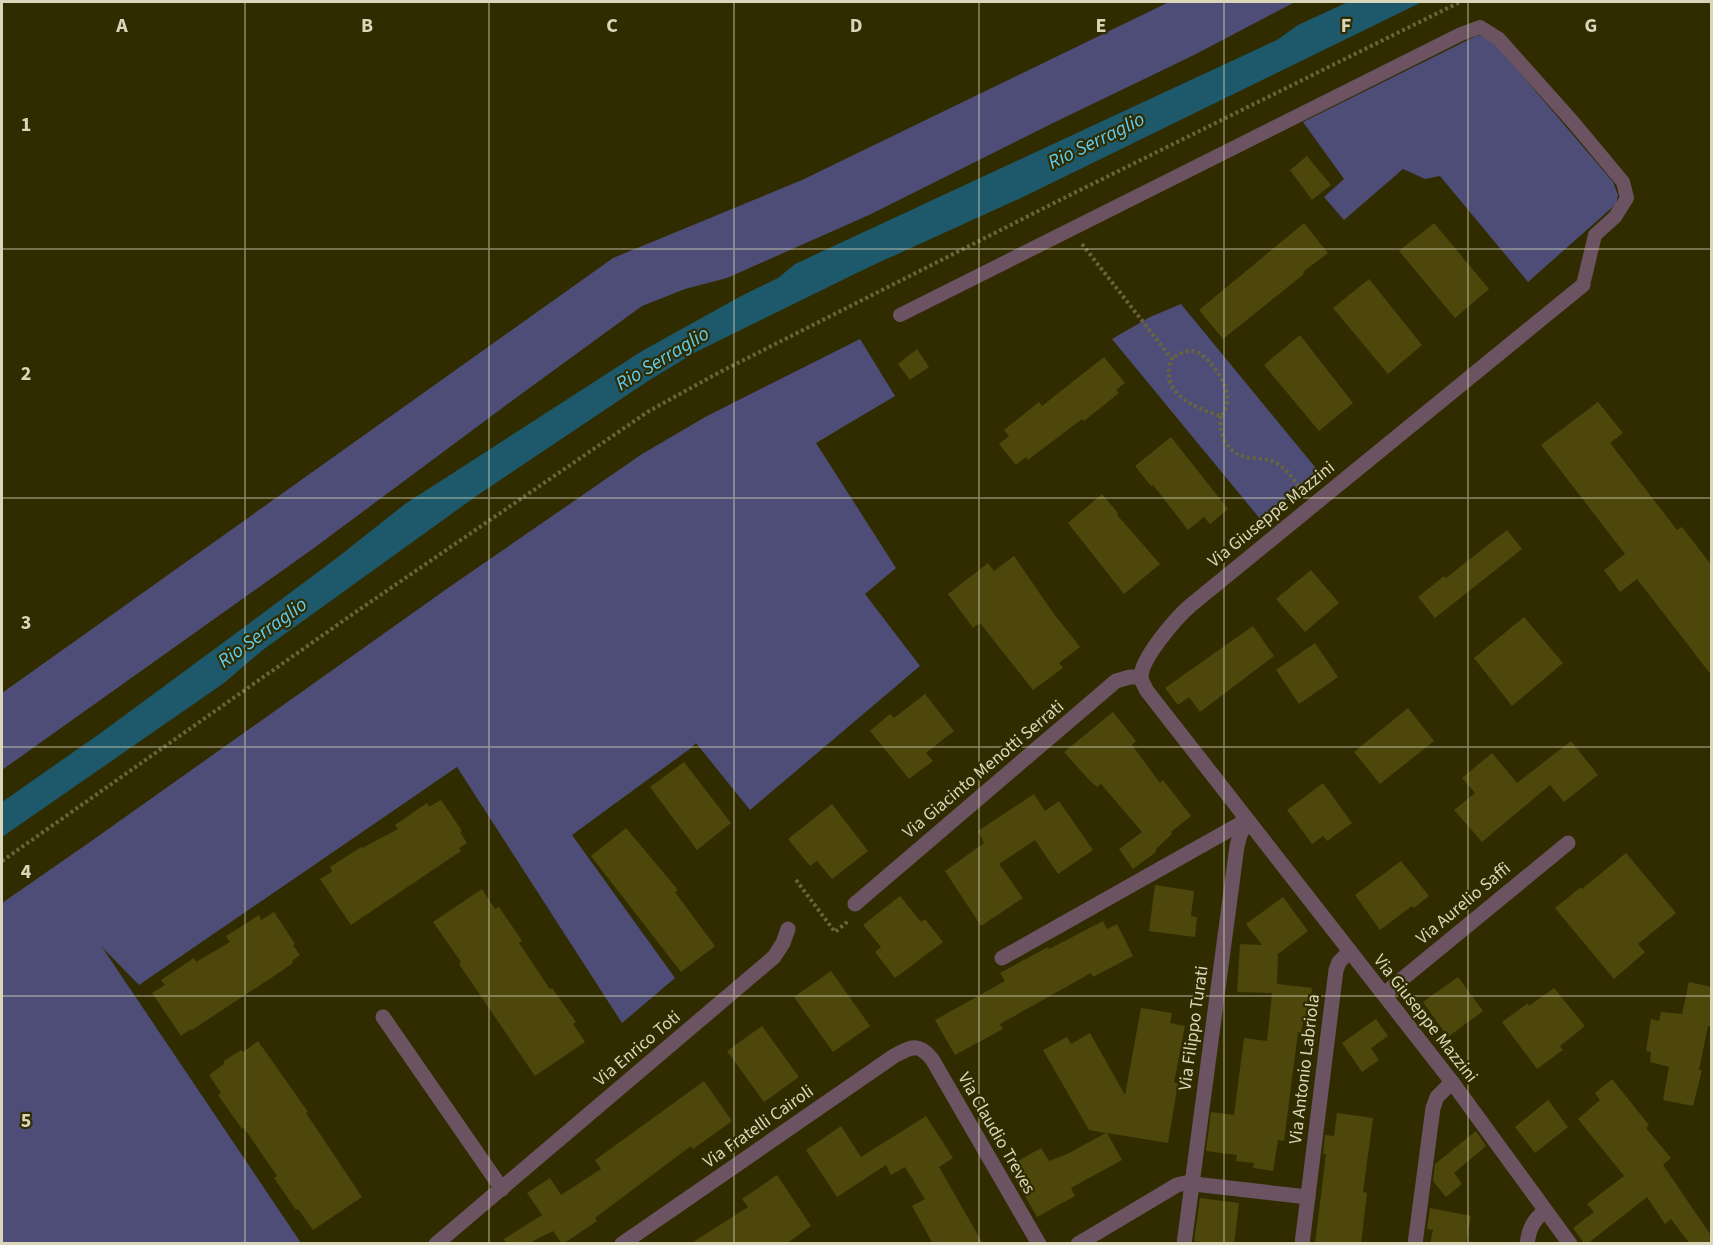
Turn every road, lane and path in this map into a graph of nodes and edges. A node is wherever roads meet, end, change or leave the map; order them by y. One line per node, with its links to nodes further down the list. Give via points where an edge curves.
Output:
1 (1460, 2): 11 (path, via 1005,228 649,411)
2 (1071, 230): 3 (lane, via 1480,27 1499,39 1623,182 1627,198 1615,217 1595,235); 4 (lane); 5 (path)
3 (1583, 285): 8 (street, Via Giuseppe Mazzini, via 1191,604 1157,645)
4 (900, 315)
5 (1172, 358): 6 (path, via 1169,377 1182,399 1199,410); 6 (path, via 1193,351 1211,364 1227,391)
6 (1221, 416): 7 (path, via 1222,436 1231,449 1241,456 1273,461 1283,467 1298,485)
7 (1292, 495)
8 (1141, 677): 9 (street, Via Giuseppe Mazzini); 13 (street, Via Giacinto Menotti Serrati, via 1116,681)
9 (1247, 820): 16 (street, Via Giuseppe Mazzini); 17 (street); 22 (street, Via Filippo Turati, via 1237,846)
10 (1568, 843): 18 (street, Via Aurelio Saffi)
11 (2, 861)
12 (796, 880): 15 (path)
13 (855, 904)
14 (788, 929): 23 (street, Via Enrico Toti, via 774,957)
15 (835, 932)
16 (1350, 951): 18 (street, Via Giuseppe Mazzini); 24 (street, Via Antonio Labriola, via 1336,970)
17 (1002, 958)
18 (1384, 994): 21 (street, Via Giuseppe Mazzini)
19 (383, 1017): 23 (street)
20 (917, 1047): 27 (street, Via Fratelli Cairoli, via 894,1056); 28 (street, Via Claudio Treves, via 932,1059)
21 (1452, 1082): 25 (street, Via Giuseppe Mazzini); 32 (street, via 1437,1097 1433,1108)
22 (1191, 1183): 24 (street); 29 (street, via 1177,1185); 30 (street, Via Filippo Turati)
23 (502, 1189): 26 (street, Via Enrico Toti)
24 (1308, 1197): 31 (street, Via Antonio Labriola)
25 (1545, 1211): 33 (street, via 1533,1222); 34 (street, Via Giuseppe Mazzini)
26 (436, 1244)
27 (622, 1244)
28 (1039, 1244)
29 (1078, 1244)
30 (1184, 1244)
31 (1302, 1244)
32 (1415, 1244)
33 (1527, 1244)
34 (1570, 1244)

